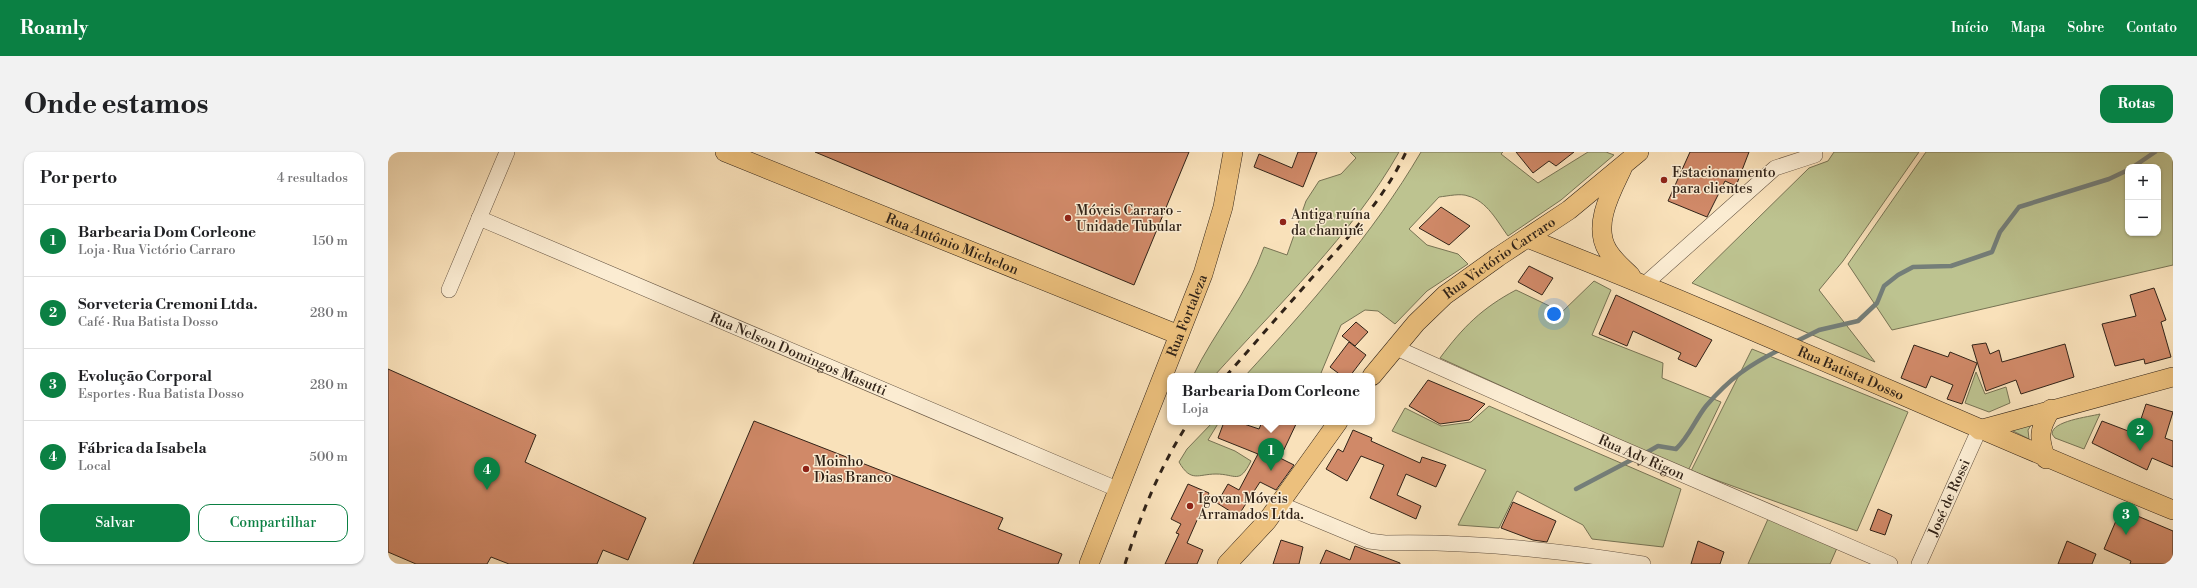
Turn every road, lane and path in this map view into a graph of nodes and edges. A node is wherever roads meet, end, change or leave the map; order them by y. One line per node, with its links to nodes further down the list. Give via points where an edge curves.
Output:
1 (507, 152): 7 (street)
2 (725, 152): 11 (main road, Rua Antônio Michelon)
3 (1233, 152): 11 (main road, Rua Fortaleza, via 1214,239)
4 (1639, 152): 6 (main road, Rua Victório Carraro)
5 (1815, 155): 9 (street, via 1775,168)
6 (1623, 165): 8 (main road, Rua Victório Carraro, via 1569,210); 9 (main road, via 1604,208 1602,229 1606,250)
7 (479, 218): 10 (street); 19 (street, Rua Nelson Domingos Masutti)
8 (1527, 238): 9 (main road, Rua Batista Dosso); 12 (main road, Rua Victório Carraro, via 1445,295)
9 (1641, 283): 17 (main road, Rua Batista Dosso)
10 (449, 290)
11 (1179, 335): 19 (main road, Rua Fortaleza)
12 (1394, 347): 13 (main road, Rua Victório Carraro); 25 (street, Rua Ady Rigon)
13 (1374, 373)
14 (2173, 378): 15 (main road)
15 (2051, 409): 17 (main road); 18 (main road, via 2041,434)
16 (1336, 425): 20 (main road)
17 (1979, 430): 18 (main road, Rua Batista Dosso); 26 (street, José de Rossi)
18 (2046, 459): 21 (main road, Rua Batista Dosso)
19 (1117, 489): 23 (main road, Rua Fortaleza)
20 (1280, 504): 22 (main road); 24 (street, via 1369,541 1500,545 1584,554)
21 (2173, 510)
22 (1231, 563)
23 (1089, 564)
24 (1643, 564)
25 (1890, 564)
26 (1919, 564)

